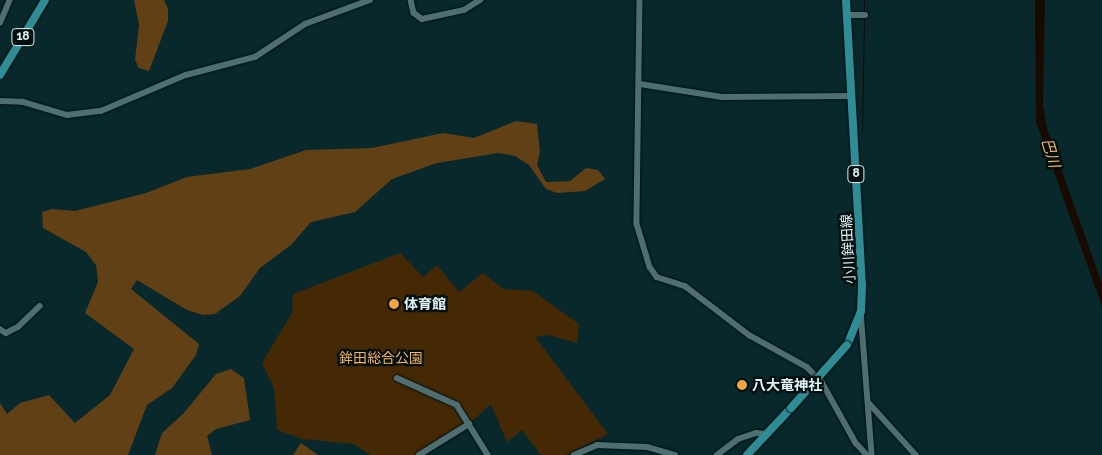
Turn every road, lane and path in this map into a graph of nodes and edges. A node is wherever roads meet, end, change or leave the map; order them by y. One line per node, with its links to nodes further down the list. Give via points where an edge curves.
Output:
1 (10, 0): 10 (street)
2 (45, 0): 11 (main road, 18)
3 (370, 0): 14 (street, via 305,24 255,57 186,75 101,111 67,115 23,102)
4 (411, 0): 5 (street, via 414,13 422,19 464,10)
5 (480, 0)
6 (640, 0): 12 (street)
7 (846, 0): 8 (main road, 小川鉾田線 / 8)
8 (848, 15): 9 (street); 13 (main road, 小川鉾田線 / 8)
9 (863, 15)
10 (0, 23)
11 (0, 75)
12 (640, 84): 13 (street, via 722,96); 28 (street, via 637,224 650,267 658,276 685,286 749,335 807,367 822,382 856,443)
13 (852, 96): 16 (main road, 小川鉾田線 / 8)
14 (0, 100)
15 (40, 306): 17 (street, via 18,327 6,333)
16 (861, 311): 19 (street); 21 (main road, 小川鉾田線 / 8, bridge, via 848,345)
17 (0, 329)
18 (397, 378): 20 (street, via 450,401)
19 (870, 404): 29 (street); 30 (street)
20 (469, 424): 22 (street); 23 (street)
21 (767, 434): 26 (street, via 756,433 738,439); 27 (main road, 小川鉾田線 / 8)
22 (419, 455)
23 (488, 455)
24 (574, 455): 25 (street, via 596,445 647,446)
25 (675, 455)
26 (718, 455)
27 (747, 455)
28 (867, 455)
29 (872, 455)
30 (916, 455)

